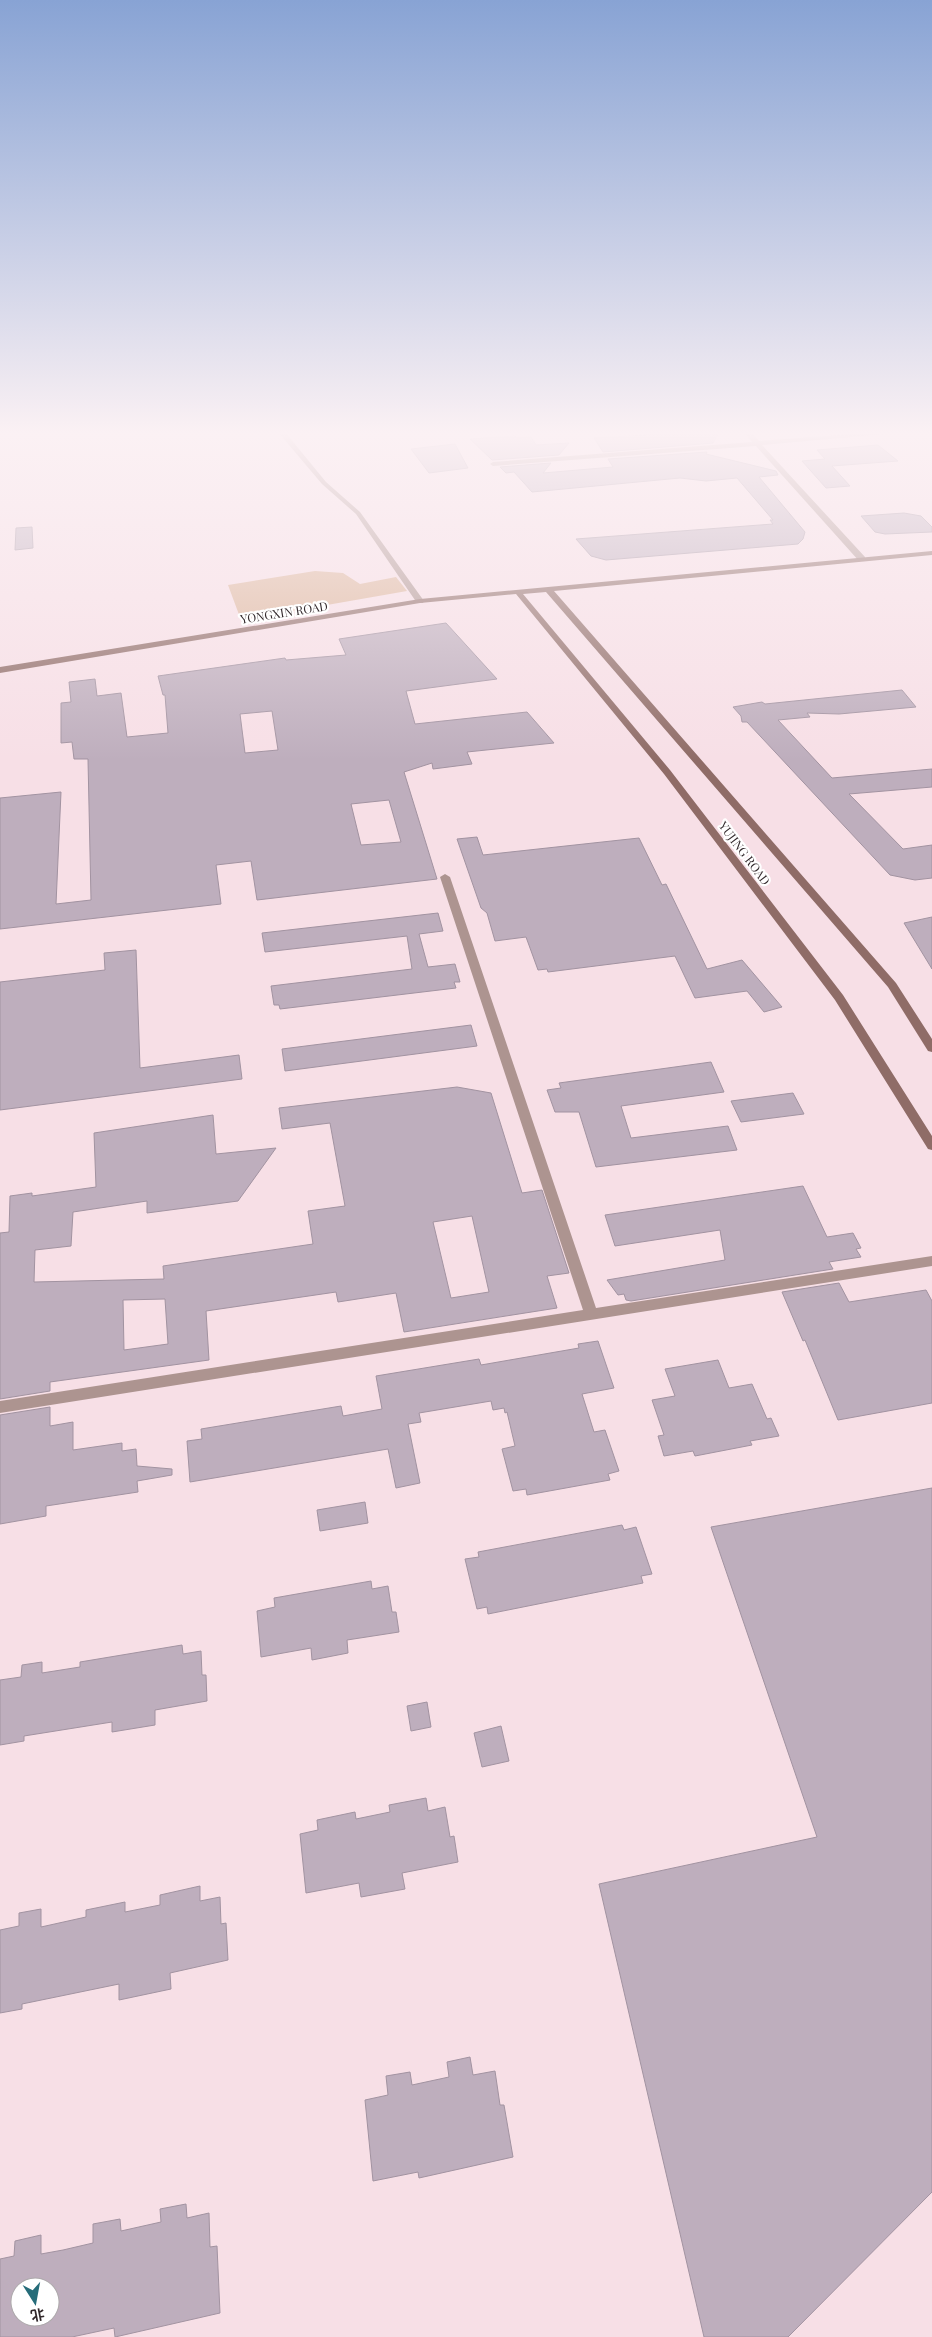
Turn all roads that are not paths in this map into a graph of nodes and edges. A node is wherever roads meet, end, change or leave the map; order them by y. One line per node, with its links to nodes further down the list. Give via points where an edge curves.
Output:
1 (378, 541): 9 (street)
2 (846, 541): 4 (street)
3 (932, 552): 4 (street, YONGXIN ROAD)
4 (862, 559): 6 (street, YONGXIN ROAD)
5 (932, 560): 8 (street, YONGXIN ROAD)
6 (547, 588): 7 (street, YONGXIN ROAD); 8 (street, YUJING ROAD)
7 (520, 594): 8 (street, YONGXIN ROAD); 9 (street, YONGXIN ROAD); 11 (street, YONGXIN ROAD); 14 (street, YUJING ROAD, via 667,772 839,998)
8 (554, 596): 13 (street, YUJING ROAD, via 892,985)
9 (420, 601): 10 (street, YONGXIN ROAD)
10 (0, 670)
11 (0, 677)
12 (445, 877): 16 (street)
13 (932, 1048)
14 (932, 1146)
15 (932, 1261): 16 (street)
16 (591, 1314): 17 (street)
17 (0, 1406)

